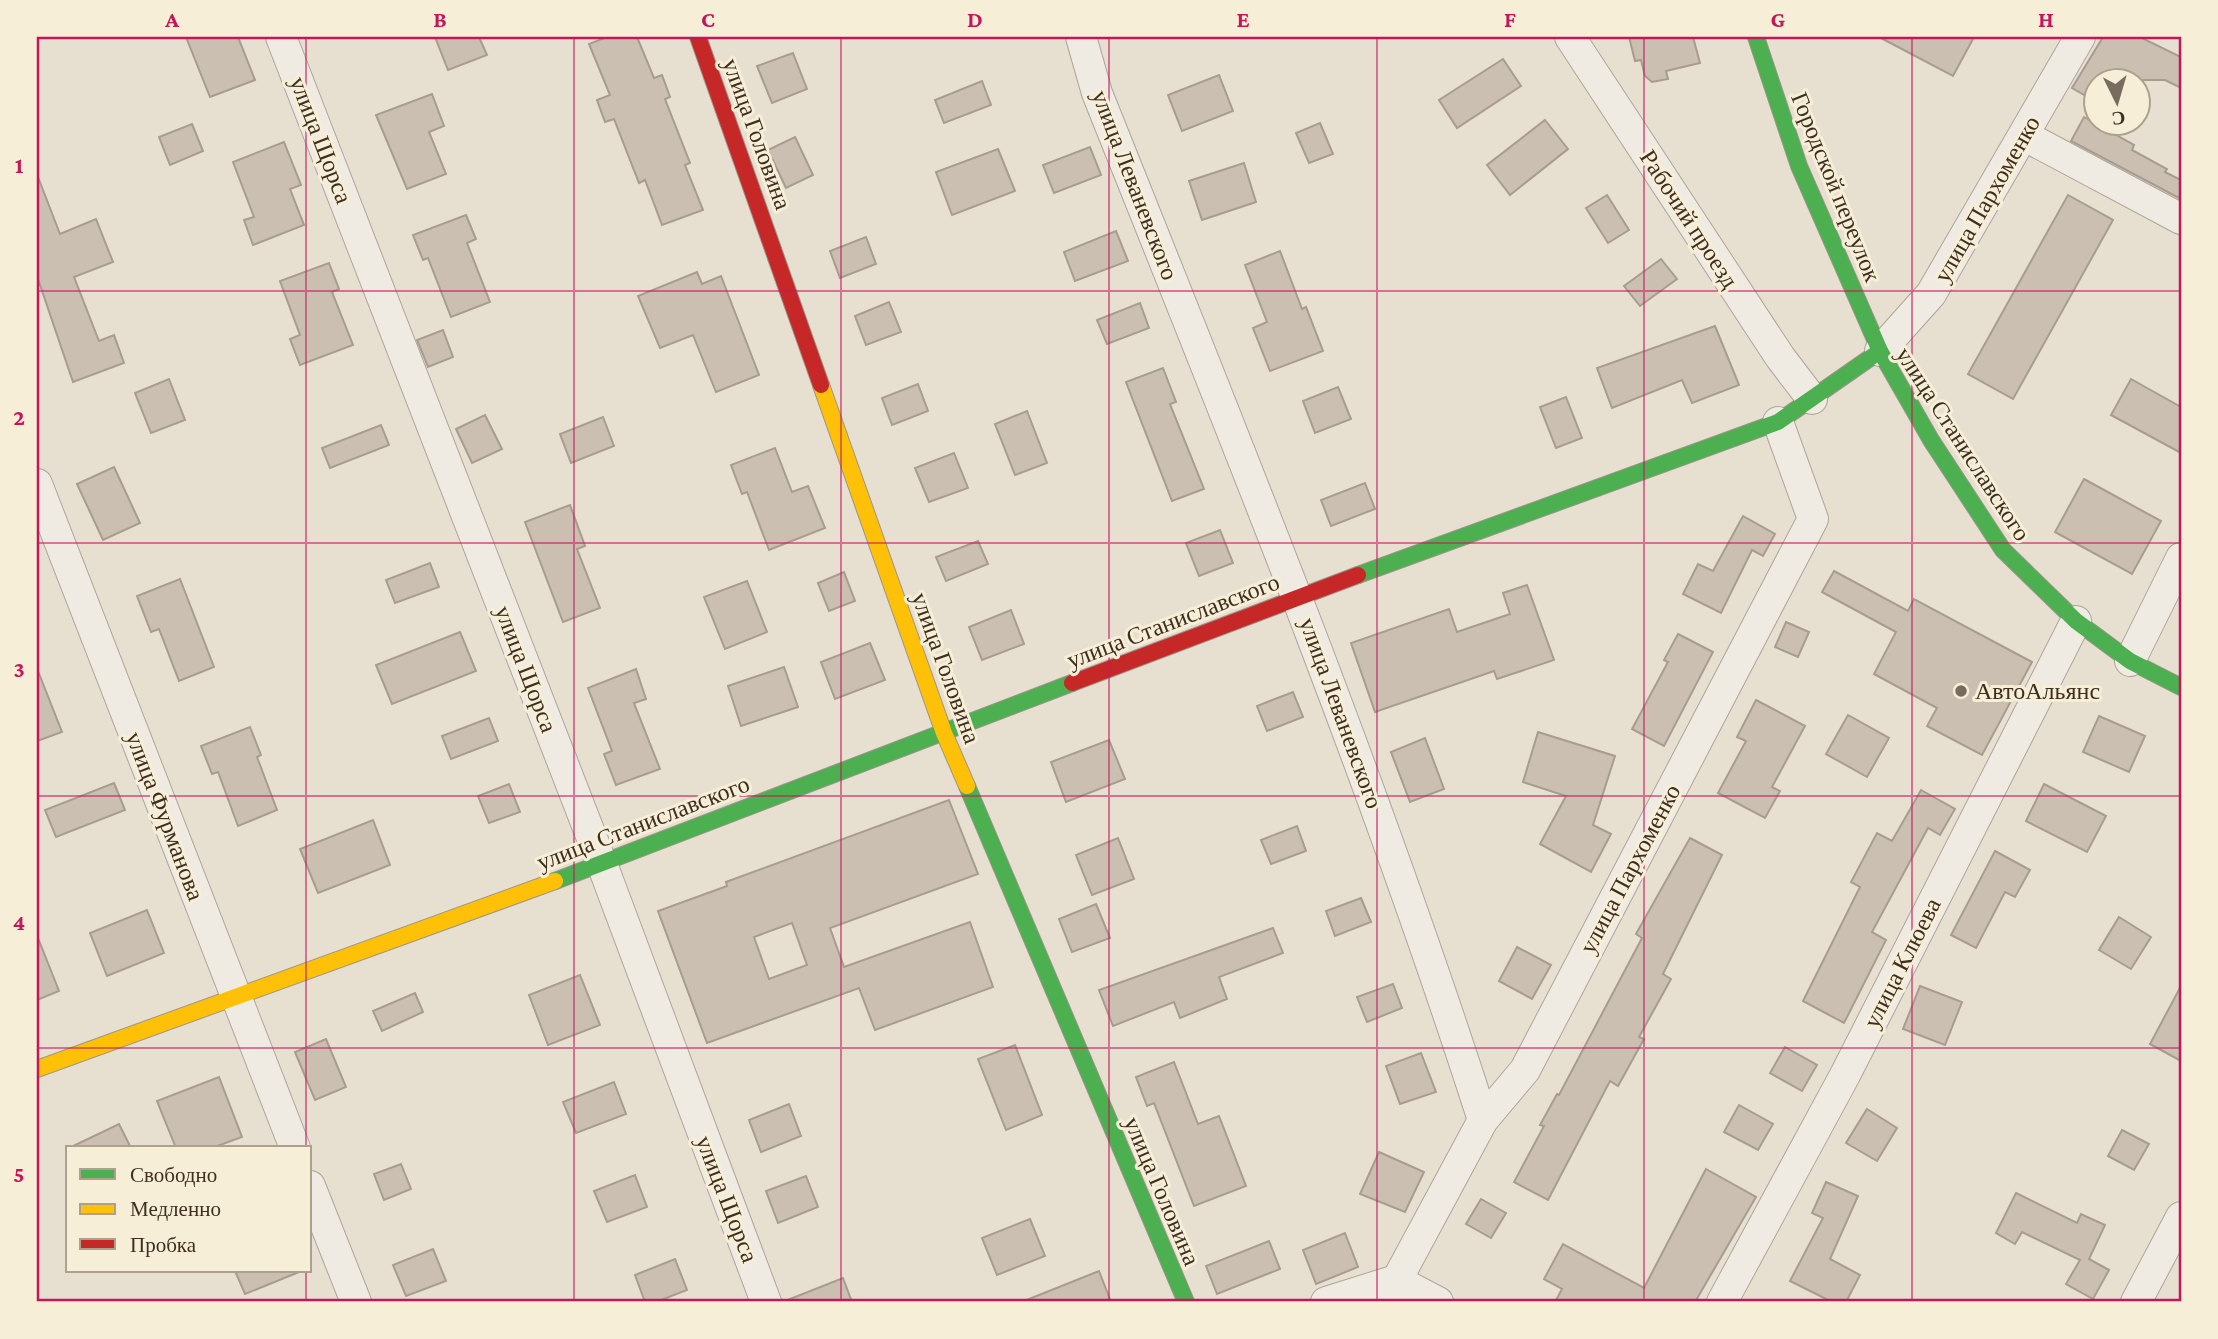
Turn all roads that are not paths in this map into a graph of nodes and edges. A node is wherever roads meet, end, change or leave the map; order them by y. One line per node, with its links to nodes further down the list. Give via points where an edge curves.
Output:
1 (281, 37): 19 (street, улица Щорса)
2 (698, 37): 18 (street, улица Головина)
3 (1082, 37): 14 (street, улица Леваневского, via 1097,93)
4 (1570, 37): 10 (street, Рабочий проезд)
5 (1756, 37): 9 (street, Городской переулок, via 1799,166)
6 (2080, 37): 7 (street, улица Пархоменко)
7 (2025, 136): 8 (street); 9 (street, улица Пархоменко, via 1931,294)
8 (2181, 219)
9 (1880, 351): 10 (street, улица Станиславского); 15 (street, улица Станиславского, via 2003,550)
10 (1812, 399): 11 (street, улица Станиславского)
11 (1778, 422): 14 (street, улица Станиславского); 22 (street, улица Пархоменко, via 1813,519 1525,1070)
12 (37, 484): 20 (street, улица Фурманова)
13 (2181, 558): 16 (street)
14 (1299, 596): 18 (street, улица Станиславского); 22 (street, улица Леваневского, via 1440,984)
15 (2076, 621): 16 (street, улица Станиславского); 32 (street, улица Клюева, via 1845,1075)
16 (2130, 661): 17 (street, улица Станиславского)
17 (2181, 687)
18 (944, 733): 19 (street, улица Станиславского); 29 (street, улица Головина)
19 (602, 864): 20 (street, улица Станиславского); 28 (street, улица Щорса)
20 (235, 996): 21 (street, улица Станиславского); 23 (street, улица Фурманова)
21 (37, 1069)
22 (1483, 1120): 26 (street, улица Пархоменко)
23 (294, 1146)
24 (312, 1191): 27 (street)
25 (2181, 1217): 33 (street)
26 (1391, 1291): 30 (street); 31 (street)
27 (356, 1302)
28 (766, 1302)
29 (1186, 1302)
30 (1326, 1302)
31 (1438, 1302)
32 (1722, 1302)
33 (2136, 1302)

